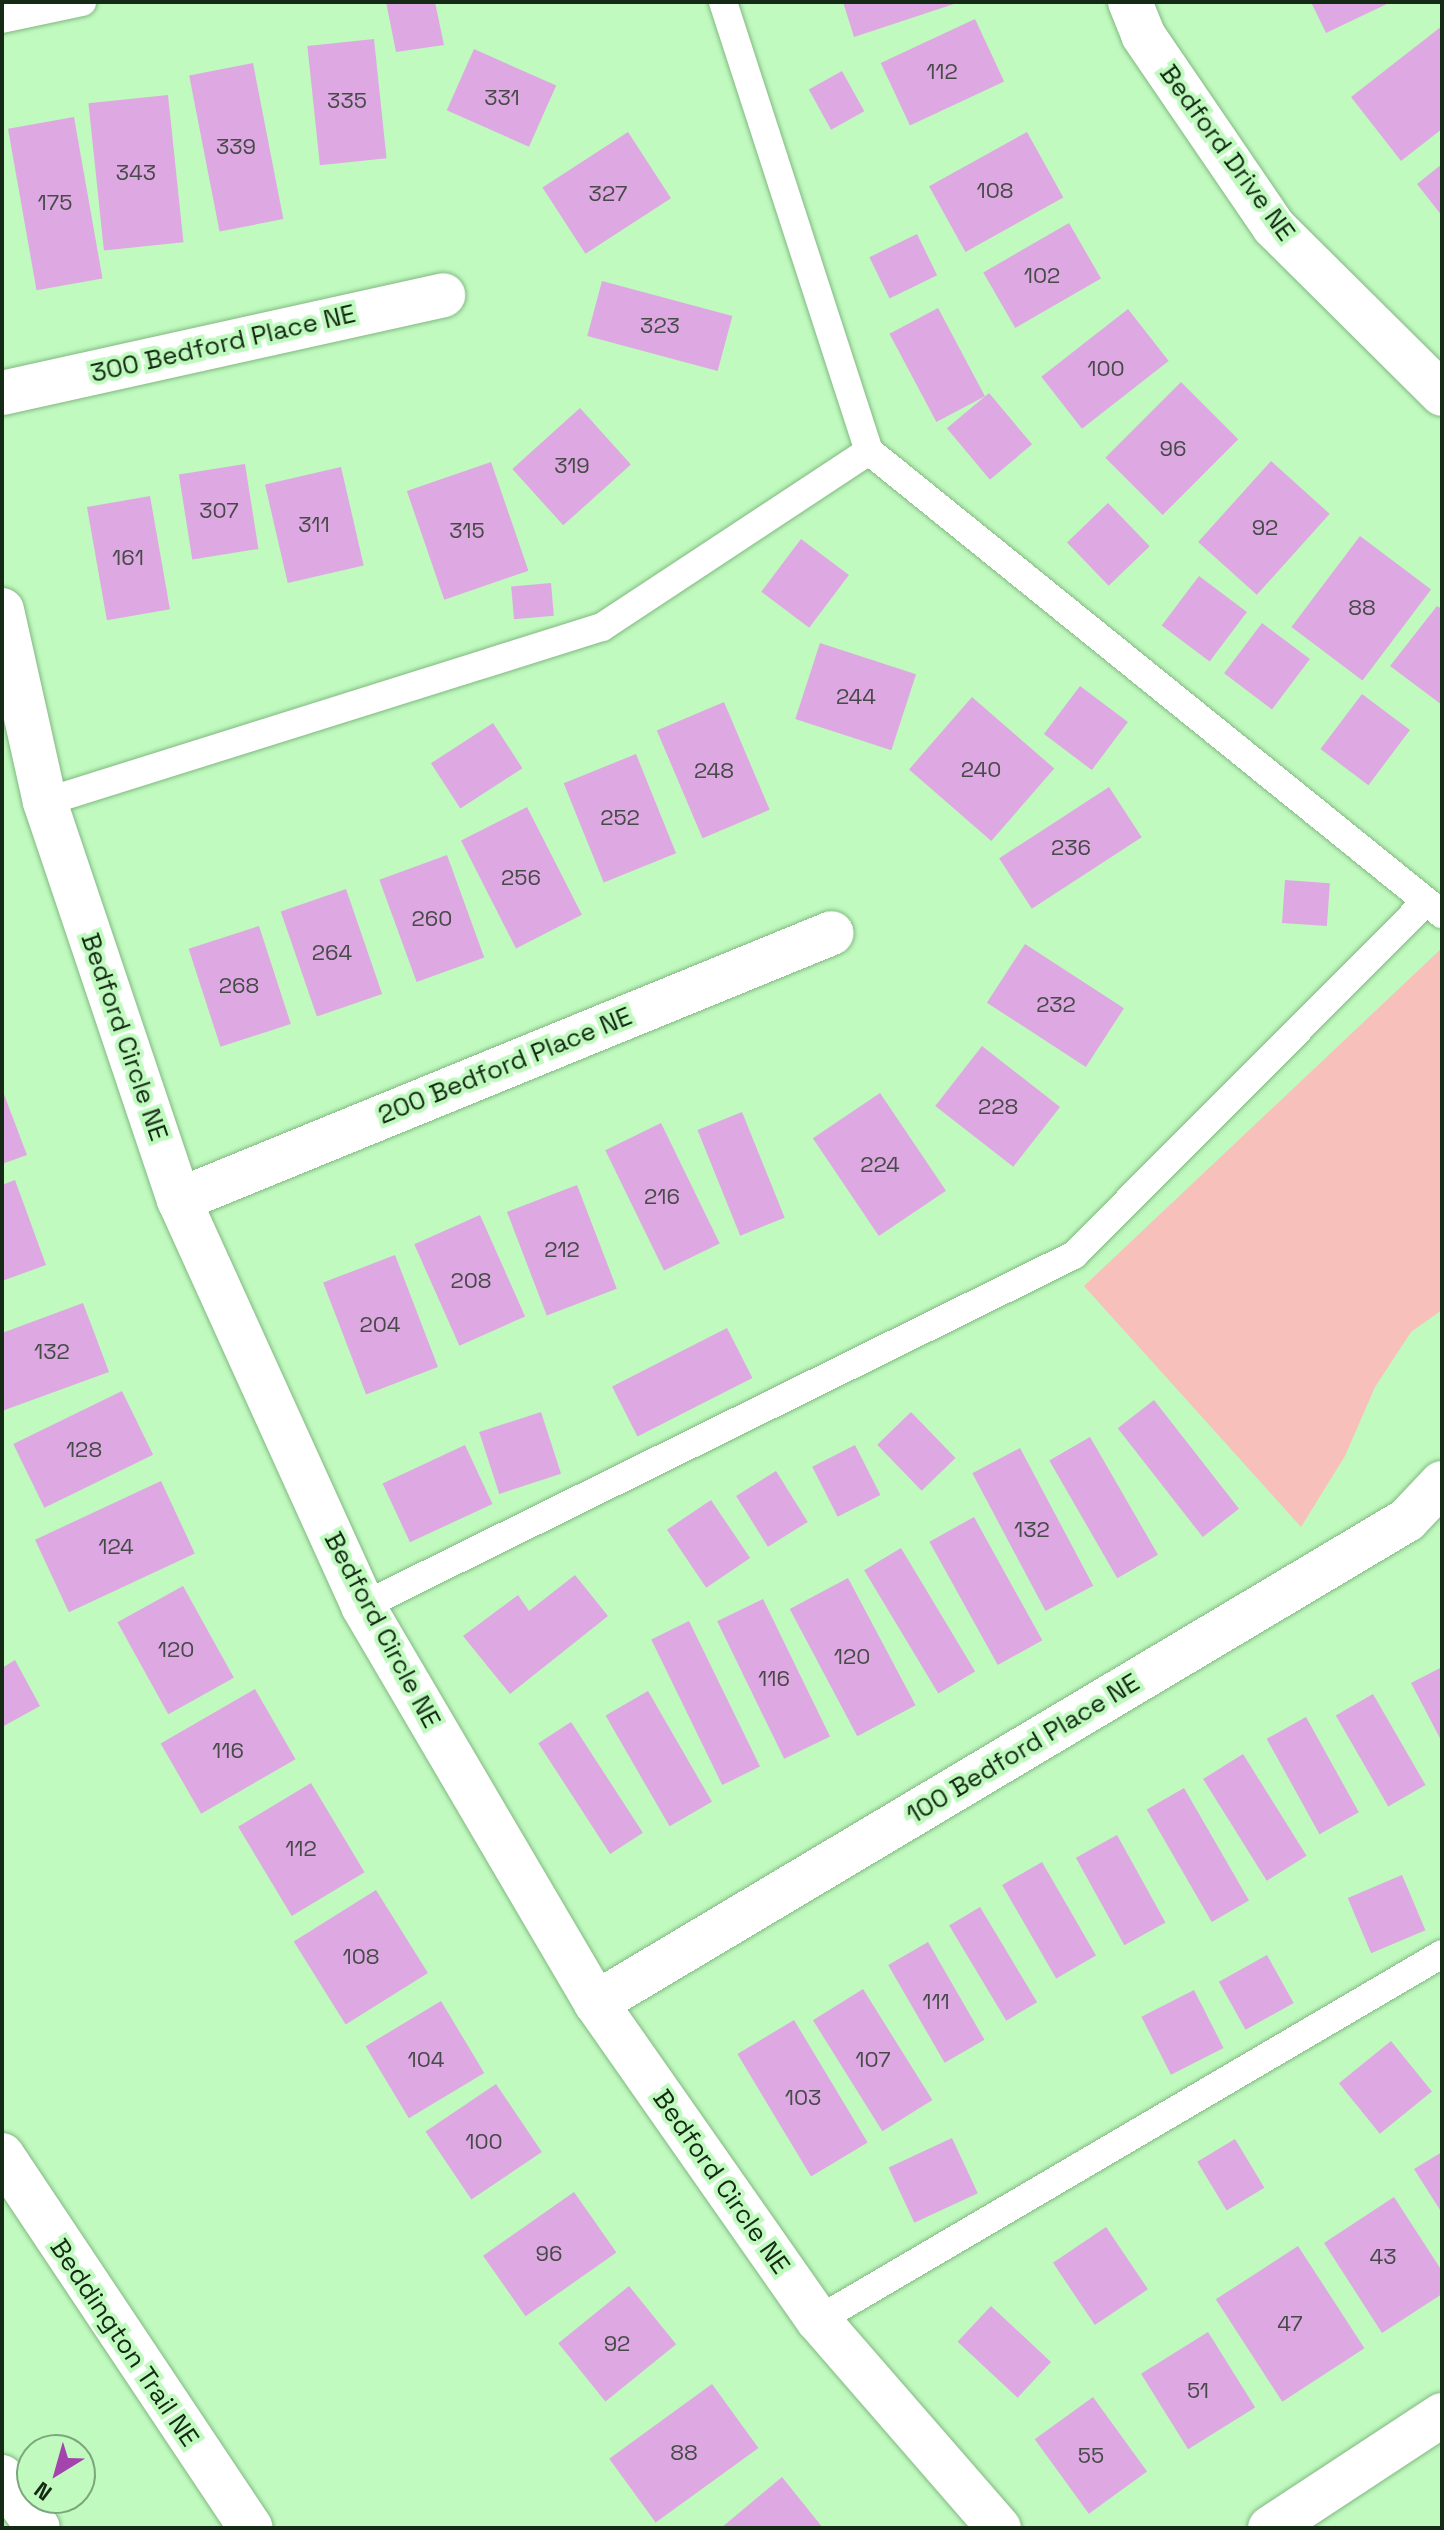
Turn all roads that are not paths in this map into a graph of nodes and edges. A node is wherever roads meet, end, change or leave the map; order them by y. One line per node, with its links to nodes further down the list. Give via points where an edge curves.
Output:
1 (82, 2): 4 (lane)
2 (723, 2): 8 (lane)
3 (1130, 2): 7 (street, Bedford Drive NE, via 1143,35 1274,227)
4 (2, 19)
5 (443, 295): 6 (street, 300 Bedford Place NE)
6 (2, 393)
7 (1442, 394)
8 (869, 451): 10 (lane, via 602,627); 11 (lane)
9 (2, 610): 10 (street, Bedford Circle NE)
10 (45, 802): 13 (street, Bedford Circle NE)
11 (1434, 908): 15 (lane, via 1074,1255)
12 (832, 933): 13 (street, 200 Bedford Place NE)
13 (179, 1200): 15 (street, Bedford Circle NE)
14 (1442, 1483): 17 (street, 100 Bedford Place NE, via 1407,1520)
15 (363, 1606): 17 (street, Bedford Circle NE)
16 (1442, 1954): 19 (lane)
17 (596, 2003): 19 (street, Bedford Circle NE)
18 (2, 2155): 23 (street, Beddington Trail NE)
19 (818, 2320): 24 (street, Bedford Circle NE)
20 (1442, 2415): 25 (street)
21 (2, 2477): 22 (street)
22 (38, 2528)
23 (251, 2528)
24 (999, 2528)
25 (1270, 2528)

